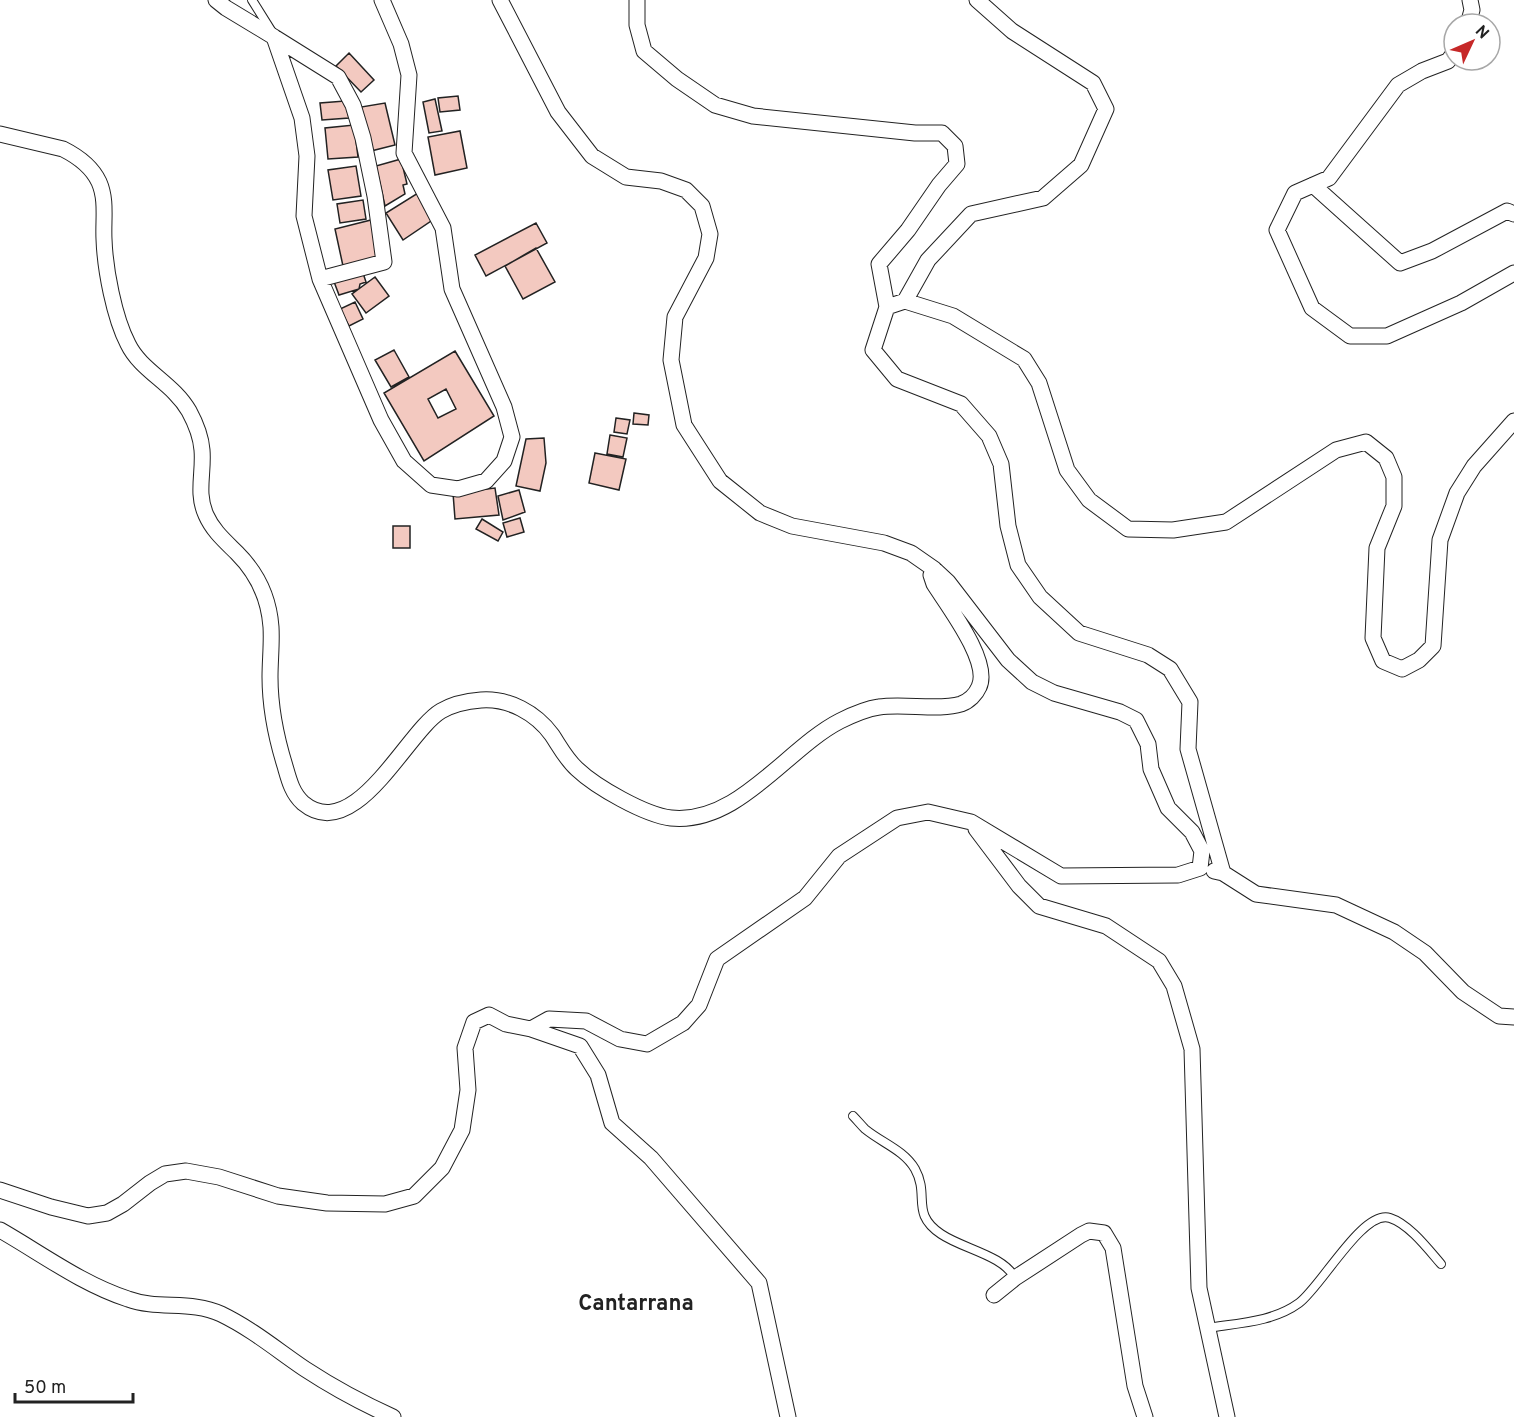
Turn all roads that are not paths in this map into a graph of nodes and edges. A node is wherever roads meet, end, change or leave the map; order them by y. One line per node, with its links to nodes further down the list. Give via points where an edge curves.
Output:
1 (216, 0): 7 (street)
2 (252, 0): 7 (lane)
3 (382, 0): 13 (street, via 409,75 404,153 444,228 452,289 504,407 512,437 504,461 486,481 458,489 431,485 404,461 381,420)
4 (500, 0): 17 (street, via 558,112 592,156 626,177 661,181 686,190 702,206 711,234 706,258 675,317 671,360 684,425 720,482 760,513 792,526 884,543 911,553)
5 (637, 0): 15 (street, via 637,25 644,51 715,105 753,116 942,133 955,146 957,164 879,264)
6 (977, 0): 14 (street, via 1012,31 1093,83 1106,109 1082,165 1042,198 971,214 928,260)
7 (274, 37): 13 (street, via 302,118 307,156 304,216); 13 (street, via 338,78 353,105 375,196 384,262)
8 (1442, 63): 10 (street, via 1398,85 1329,178)
9 (0, 134): 17 (street, via 71,153 100,185 110,290 127,343 140,361 170,386 195,423 202,450 202,505 211,526 246,563 265,598 271,626 272,714 282,759 291,788 302,802 316,810 332,812 361,799 425,724 441,711 484,699 506,702 528,712 551,733 563,755 579,771 648,813 696,817 715,810 746,794 808,742 842,720 877,707 962,704 977,692 980,663 934,584)
10 (1314, 185): 11 (street, via 1400,263 1432,252 1507,211); 12 (street, via 1295,193 1277,230 1312,308 1350,336 1387,336 1461,303)
11 (1514, 214)
12 (1514, 273)
13 (320, 279)
14 (905, 301): 15 (street); 16 (street, via 953,316 1024,359 1039,383 1067,470 1089,500 1128,529 1173,530 1226,522 1336,450 1366,442 1386,458 1394,477 1394,506 1377,548 1373,638 1383,661 1402,669 1433,646 1440,540 1458,494 1474,466)
15 (887, 307): 20 (street, via 873,350 897,379 961,404 989,436 1001,464 1008,526 1018,565 1040,597 1079,633 1148,655 1170,669 1190,702 1188,749)
16 (1514, 421)
17 (934, 568): 19 (street, via 1008,660 1032,682 1053,693 1136,720 1148,744 1151,769 1168,808 1192,832 1202,851)
18 (971, 822): 19 (street, via 1061,876 1178,875); 22 (street, via 928,812 897,818 839,856 805,898 717,959 699,1005 683,1023 646,1044 620,1039 586,1021 549,1019); 29 (street, via 1039,906 1106,926 1160,961 1174,986 1192,1049 1199,1288)
19 (1200, 868): 20 (street)
20 (1223, 873): 21 (street, via 1256,894 1336,905 1394,932 1425,954 1463,992 1499,1016)
21 (1514, 1017)
22 (531, 1029): 24 (street, via 506,1024 489,1015 474,1022 465,1048 468,1090 462,1130 442,1168 414,1196 386,1203 327,1203 278,1196 186,1171 165,1174 107,1213 88,1216); 31 (street, via 580,1046 598,1075 612,1123 651,1158 759,1283)
23 (853, 1116): 27 (lane, via 914,1167 922,1188 922,1210 931,1226 1002,1264)
24 (0, 1190)
25 (0, 1230): 30 (street, via 84,1281 129,1300 182,1304 219,1313 248,1328 307,1370)
26 (1441, 1264): 29 (lane, via 1416,1236 1398,1222 1382,1217 1363,1229 1299,1303 1263,1320)
27 (1015, 1278): 28 (street); 32 (street, via 1081,1235 1089,1231 1104,1233 1113,1248 1133,1375)
28 (994, 1295)
29 (1207, 1328): 33 (street)
30 (393, 1417)
31 (788, 1417)
32 (1144, 1417)
33 (1227, 1417)

